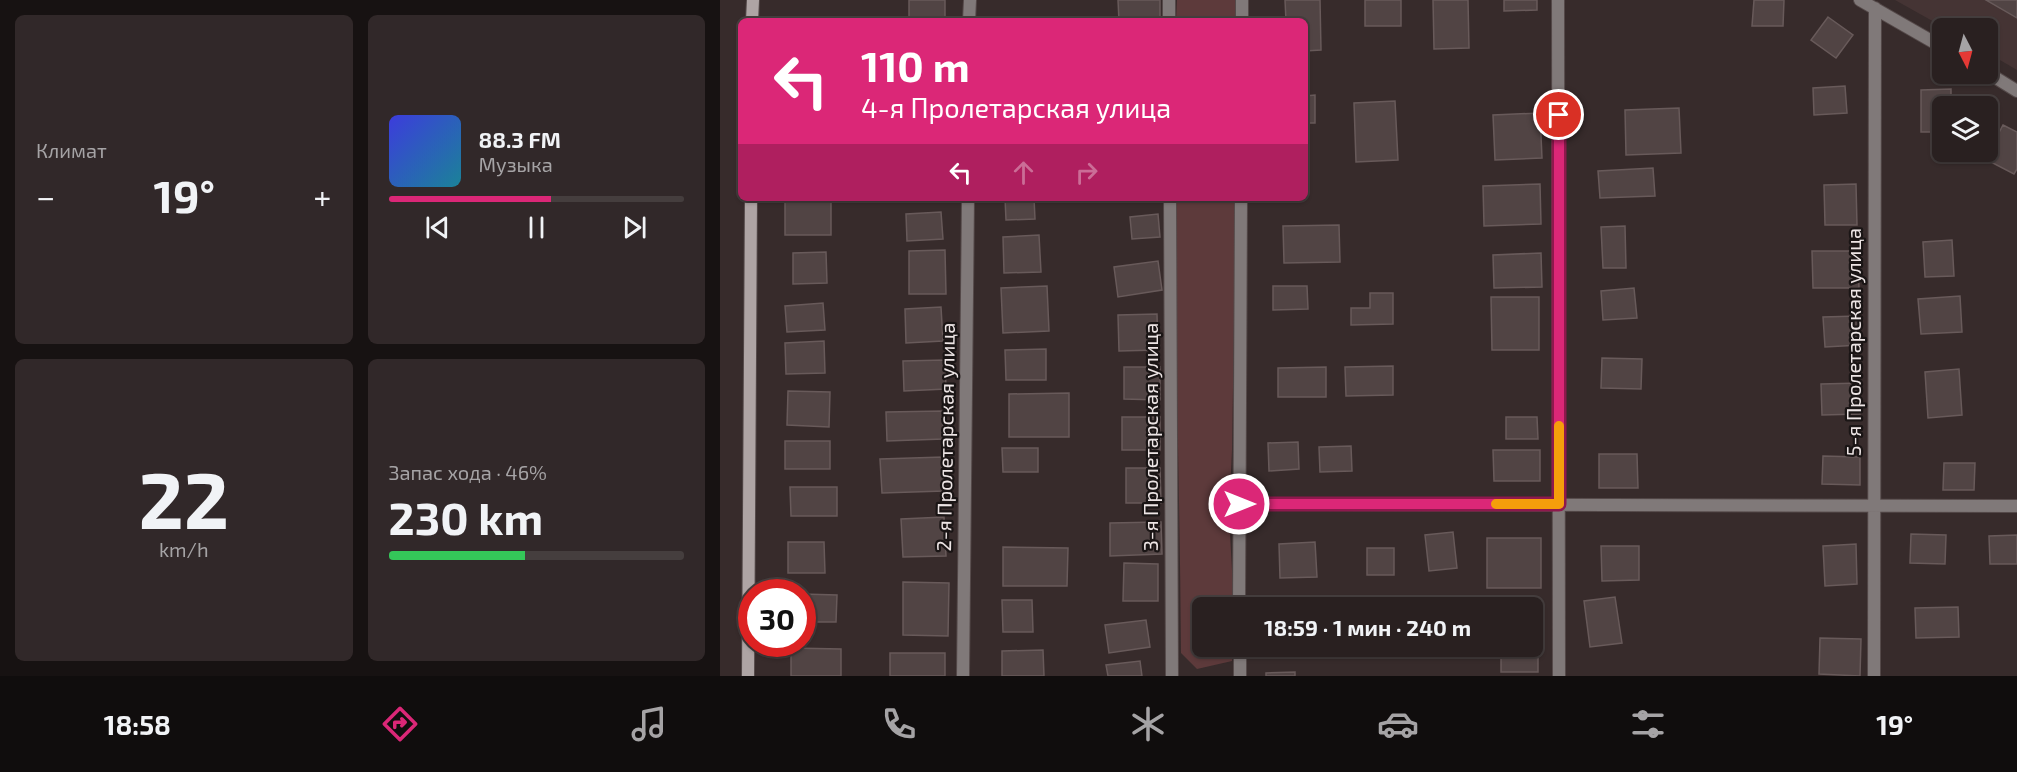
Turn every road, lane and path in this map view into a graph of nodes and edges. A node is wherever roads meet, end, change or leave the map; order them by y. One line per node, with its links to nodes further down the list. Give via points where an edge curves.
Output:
1 (753, 0): 8 (main road)
2 (970, 0): 9 (street)
3 (1169, 0): 10 (street)
4 (1242, 0): 11 (street)
5 (1558, 0): 20 (street)
6 (1860, 0): 7 (street)
7 (1875, 8): 12 (street); 21 (street, 5-я Пролетарская улица)
8 (752, 18)
9 (969, 18)
10 (1169, 18)
11 (1242, 18)
12 (1932, 41)
13 (1998, 79): 14 (street)
14 (2017, 91)
15 (751, 201): 25 (main road)
16 (968, 201): 26 (street, 2-я Пролетарская улица)
17 (1170, 201): 27 (street, 3-я Пролетарская улица)
18 (1241, 201): 19 (street)
19 (1239, 504): 20 (street); 23 (street)
20 (1559, 504): 21 (street); 29 (street)
21 (1873, 506): 22 (street); 30 (street, 5-я Пролетарская улица)
22 (2017, 506)
23 (1239, 597)
24 (1240, 657): 28 (street)
25 (748, 676)
26 (963, 676)
27 (1172, 676)
28 (1240, 676)
29 (1559, 676)
30 (1874, 676)

